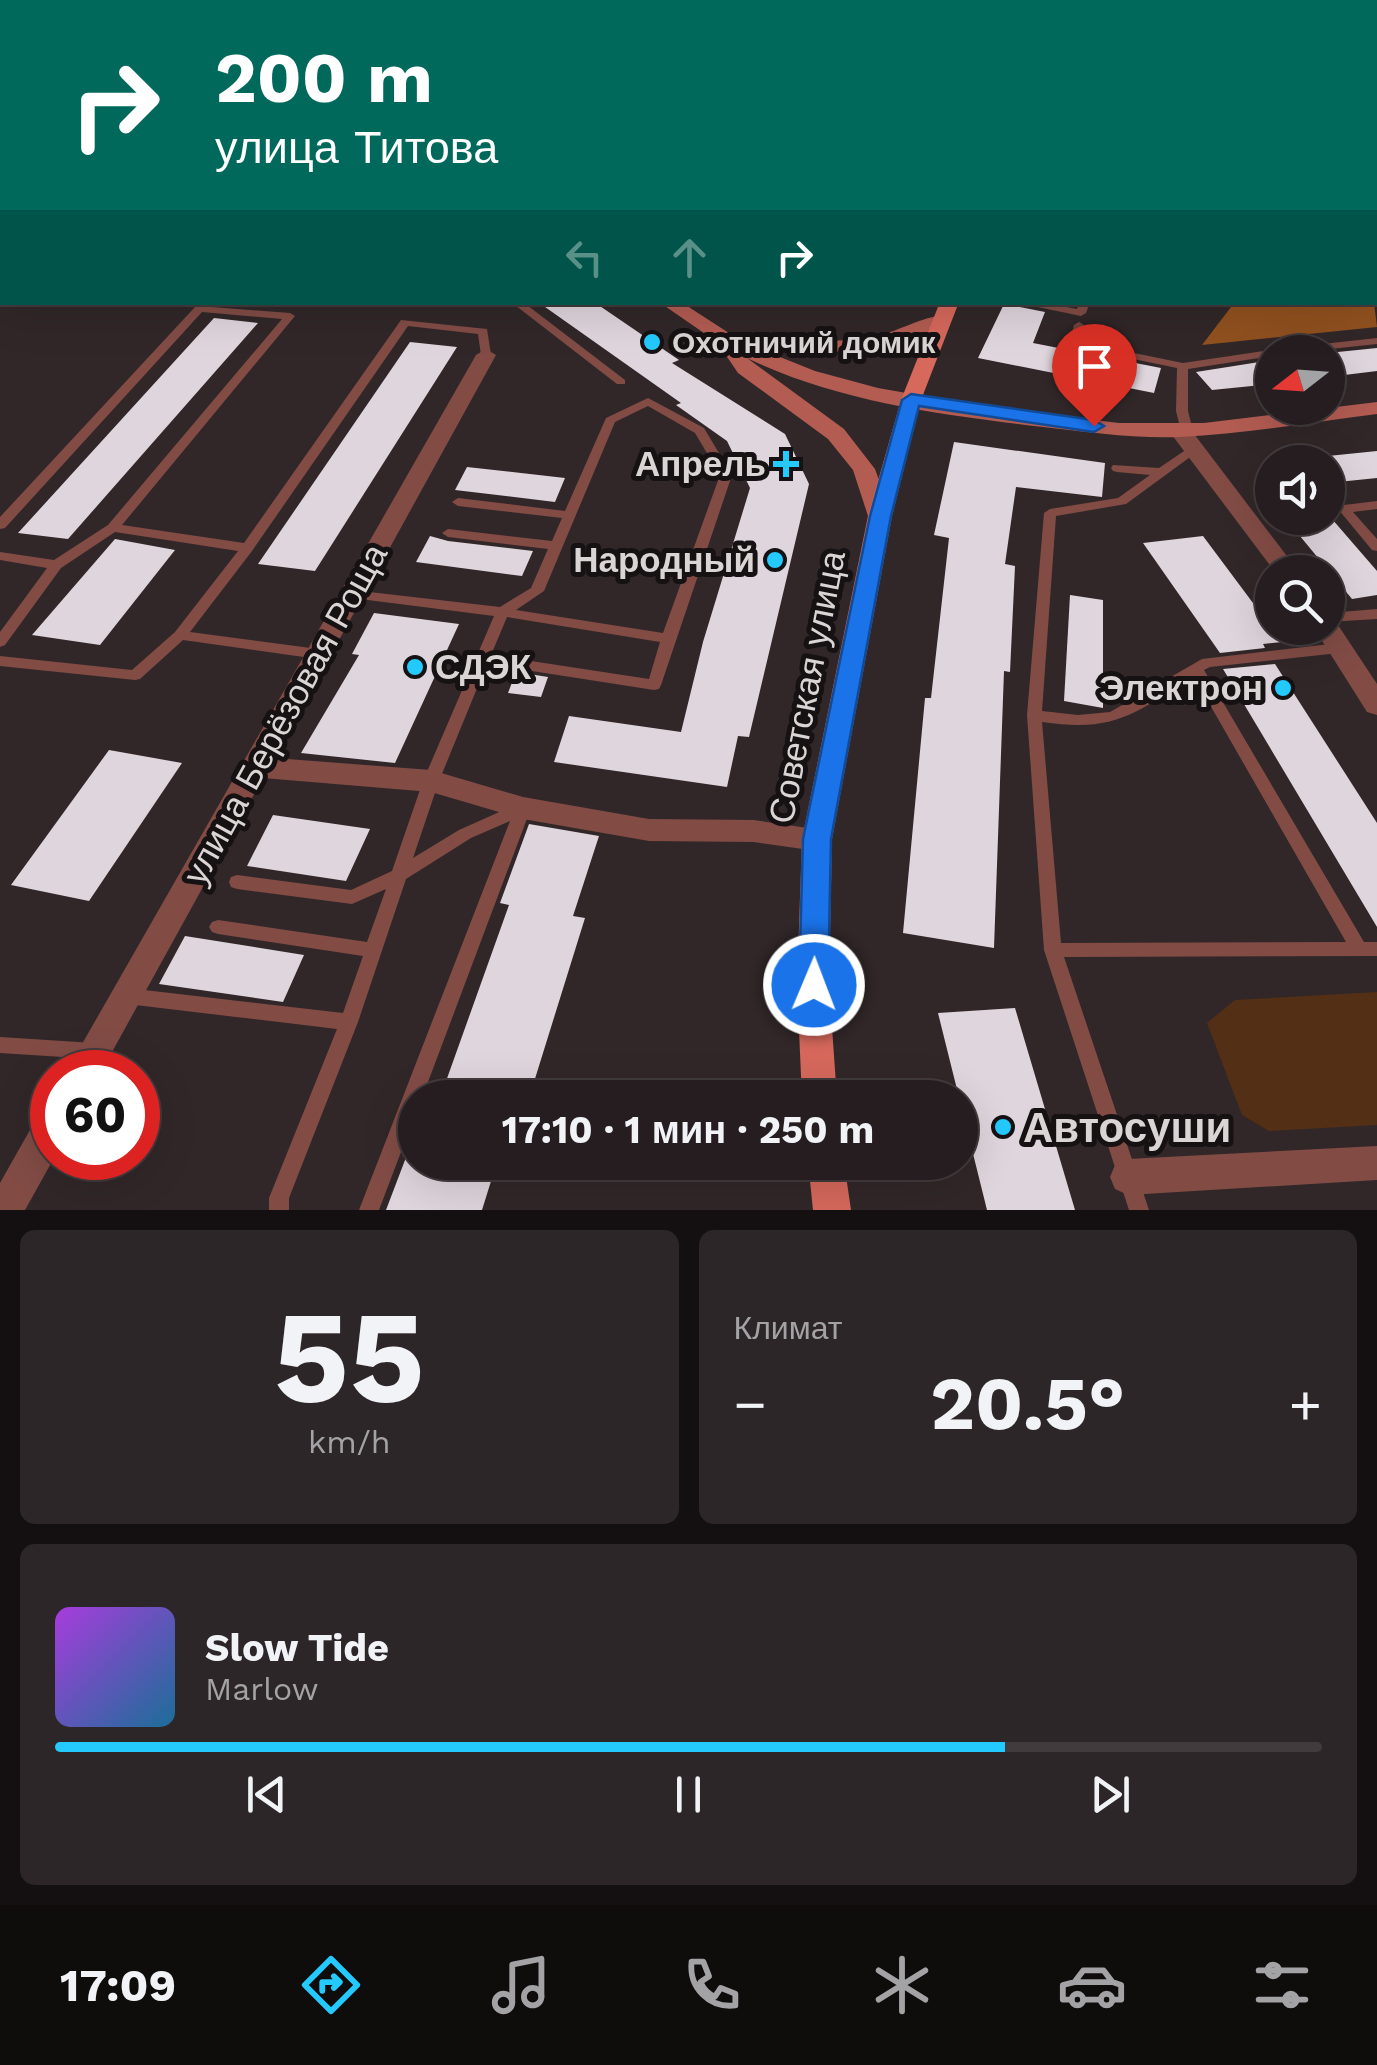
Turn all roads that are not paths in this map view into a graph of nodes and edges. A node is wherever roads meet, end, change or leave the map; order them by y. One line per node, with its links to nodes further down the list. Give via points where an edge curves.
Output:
1 (520, 305): 13 (lane)
2 (673, 305): 7 (main road)
3 (1034, 305): 4 (lane, via 1081,314)
4 (1084, 305)
5 (946, 311): 7 (main road, via 913,334 839,348); 14 (main road, Советская улица)
6 (1078, 325): 12 (lane, via 1074,344)
7 (715, 333): 14 (main road, via 774,363); 22 (main road, via 745,369 836,434 864,469)
8 (1377, 341): 9 (lane)
9 (1345, 345)
10 (486, 355): 28 (lane, via 483,331 405,322); 32 (street, улица Берёзовая Роща)
11 (1255, 356): 12 (lane)
12 (1183, 366): 16 (lane)
13 (621, 382)
14 (911, 400): 16 (main road); 22 (main road, Советская улица)
15 (1377, 408): 16 (main road)
16 (1187, 437): 18 (lane); 29 (street)
17 (1117, 468): 18 (lane)
18 (1162, 472): 46 (lane, via 1122,501 1050,513)
19 (458, 502): 21 (lane)
20 (1377, 505): 27 (lane, via 1344,508)
21 (570, 515): 26 (lane); 37 (lane, via 610,420 648,401 700,431 726,475)
22 (880, 516): 50 (main road, Советская улица)
23 (0, 525): 24 (lane, via 199,308 290,316)
24 (113, 528): 28 (lane); 31 (lane)
25 (448, 532): 26 (lane)
26 (557, 546): 33 (lane, via 537,590)
27 (1377, 546)
28 (247, 548): 36 (lane)
29 (1274, 555)
30 (0, 556): 31 (lane)
31 (56, 566): 38 (lane)
32 (352, 594): 33 (lane); 41 (street, улица Берёзовая Роща)
33 (502, 612): 37 (lane); 42 (lane)
34 (1377, 614): 35 (lane)
35 (1345, 617)
36 (180, 635): 41 (lane); 43 (lane, via 135,675)
37 (668, 639): 42 (lane, via 654,685)
38 (0, 642)
39 (1296, 645): 44 (lane)
40 (1338, 645): 45 (street)
41 (318, 654): 47 (street, улица Берёзовая Роща)
42 (482, 658): 48 (lane)
43 (0, 661)
44 (1196, 668): 46 (lane, via 1106,719); 54 (lane)
45 (1377, 705)
46 (1034, 715): 56 (lane)
47 (255, 767): 48 (street); 57 (street, улица Берёзовая Роща)
48 (431, 781): 49 (street); 51 (lane)
49 (524, 808): 50 (street, via 649,830); 51 (lane); 69 (lane)
50 (817, 839): 62 (main road, Советская улица)
51 (399, 875): 52 (lane, via 352,897); 55 (lane)
52 (237, 882)
53 (218, 927): 55 (lane)
54 (1368, 949): 56 (lane)
55 (374, 950): 58 (lane)
56 (1053, 950): 66 (lane)
57 (126, 996): 58 (lane); 60 (street, улица Берёзовая Роща)
58 (350, 1022): 68 (lane)
59 (0, 1045): 61 (lane)
60 (96, 1050)
61 (30, 1051)
62 (819, 1080)
63 (1377, 1163): 66 (street)
64 (30, 1165): 67 (street)
65 (828, 1180): 70 (main road)
66 (1133, 1194)
67 (5, 1210)
68 (280, 1210)
69 (369, 1210)
70 (832, 1210)

